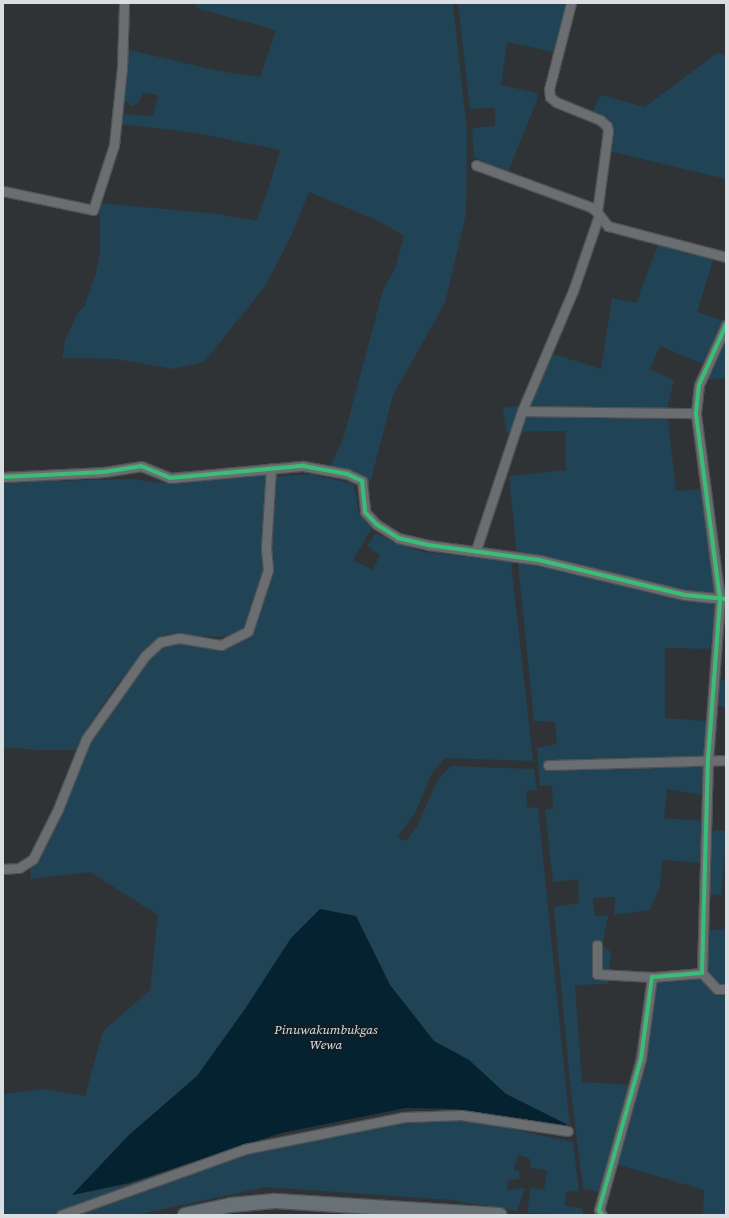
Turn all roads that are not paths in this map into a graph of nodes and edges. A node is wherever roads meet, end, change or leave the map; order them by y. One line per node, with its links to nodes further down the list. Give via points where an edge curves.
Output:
1 (124, 3): 4 (street, via 122,68 114,144 93,210)
2 (571, 3): 5 (street, via 549,89 550,97 556,102 600,120 607,126)
3 (476, 165): 5 (street, via 591,208)
4 (3, 191)
5 (598, 214): 6 (street, via 608,226); 8 (street, via 573,291)
6 (726, 257)
7 (726, 325): 9 (street, via 699,386)
8 (522, 412): 9 (street); 12 (street)
9 (696, 413): 13 (street)
10 (271, 468): 11 (street, via 170,478 141,466 104,472); 12 (street, via 303,466 347,474 362,481 365,512 376,524 398,538 428,545); 17 (street, via 266,549 268,570 248,631 221,645 178,638 160,642 145,656 86,739 58,809 33,859 19,868)
11 (3, 477)
12 (476, 550): 13 (street, via 539,560 685,595)
13 (723, 599): 14 (street)
14 (708, 760): 15 (street); 16 (street); 19 (street)
15 (726, 760)
16 (548, 765)
17 (3, 869)
18 (597, 945): 20 (street, via 597,974)
19 (702, 973): 20 (street); 21 (street, via 717,989)
20 (652, 977): 27 (street, via 641,1059 599,1210)
21 (726, 989)
22 (568, 1131): 24 (street, via 461,1115 404,1117 245,1149)
23 (451, 1213): 25 (highway, via 275,1202 231,1205); 26 (highway)
24 (61, 1215)
25 (185, 1215)
26 (500, 1215)
27 (602, 1215)

